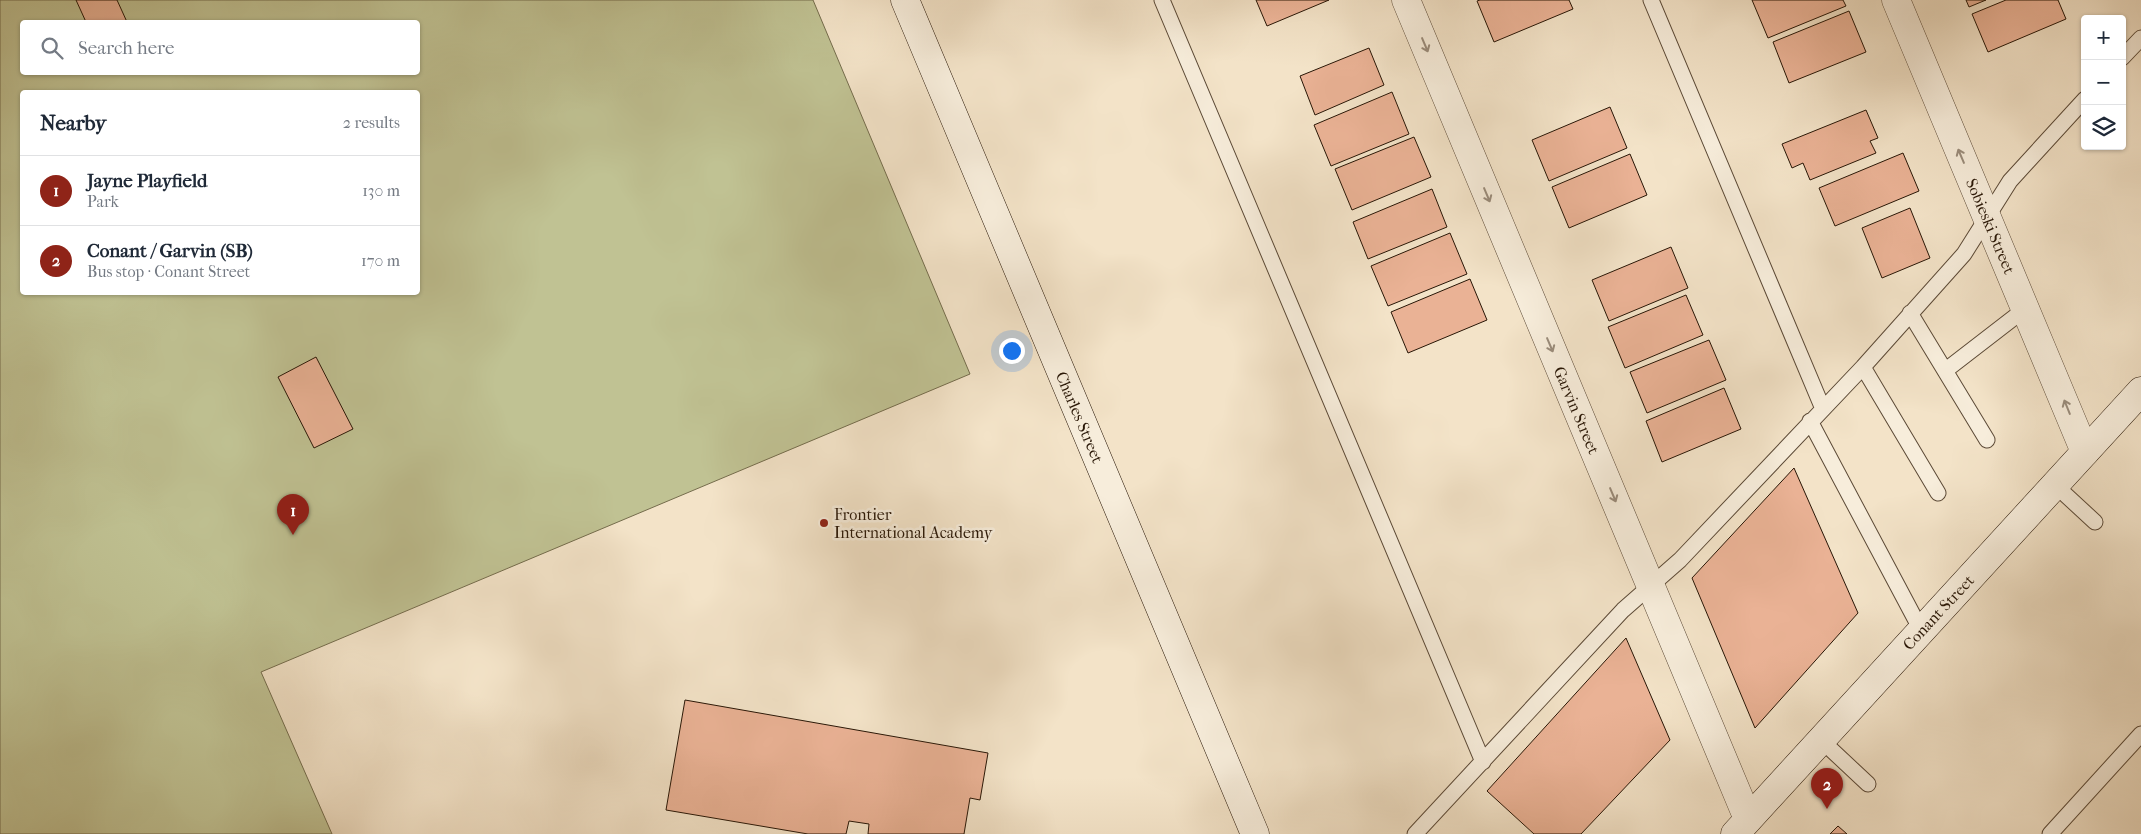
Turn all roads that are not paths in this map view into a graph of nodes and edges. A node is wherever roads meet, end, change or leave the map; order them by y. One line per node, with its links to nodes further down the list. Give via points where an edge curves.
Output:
1 (905, 0): 29 (street, Charles Street)
2 (1162, 0): 26 (lane)
3 (1406, 0): 22 (street, Garvin Street, one-way to 22)
4 (1651, 0): 15 (lane)
5 (1896, 0): 9 (street, Sobieski Street, one-way to 5)
6 (2139, 44): 7 (lane)
7 (2126, 55)
8 (2081, 103): 9 (lane, via 2010,181)
9 (1987, 217): 10 (street, Sobieski Street); 11 (lane, via 1964,254)
10 (2026, 309): 13 (lane); 18 (street, Sobieski Street, one-way to 10)
11 (1910, 313): 12 (lane); 13 (lane)
12 (1863, 367): 15 (lane); 20 (lane)
13 (1946, 370): 17 (lane)
14 (2141, 391): 18 (street, Conant Street)
15 (1823, 409): 16 (lane)
16 (1810, 421): 22 (lane, via 1680,560); 23 (lane)
17 (1987, 440)
18 (2085, 452): 19 (street, Conant Street)
19 (2055, 485): 21 (lane); 23 (street, Conant Street)
20 (1938, 494)
21 (2095, 522)
22 (1651, 586): 26 (lane, via 1623,610); 28 (street, Garvin Street)
23 (1921, 630): 25 (street, Conant Street)
24 (2141, 734): 31 (lane)
25 (1820, 740): 27 (lane); 28 (street, Conant Street)
26 (1483, 762): 30 (lane)
27 (1868, 784)
28 (1741, 827)
29 (1254, 834)
30 (1415, 834)
31 (2050, 834)

